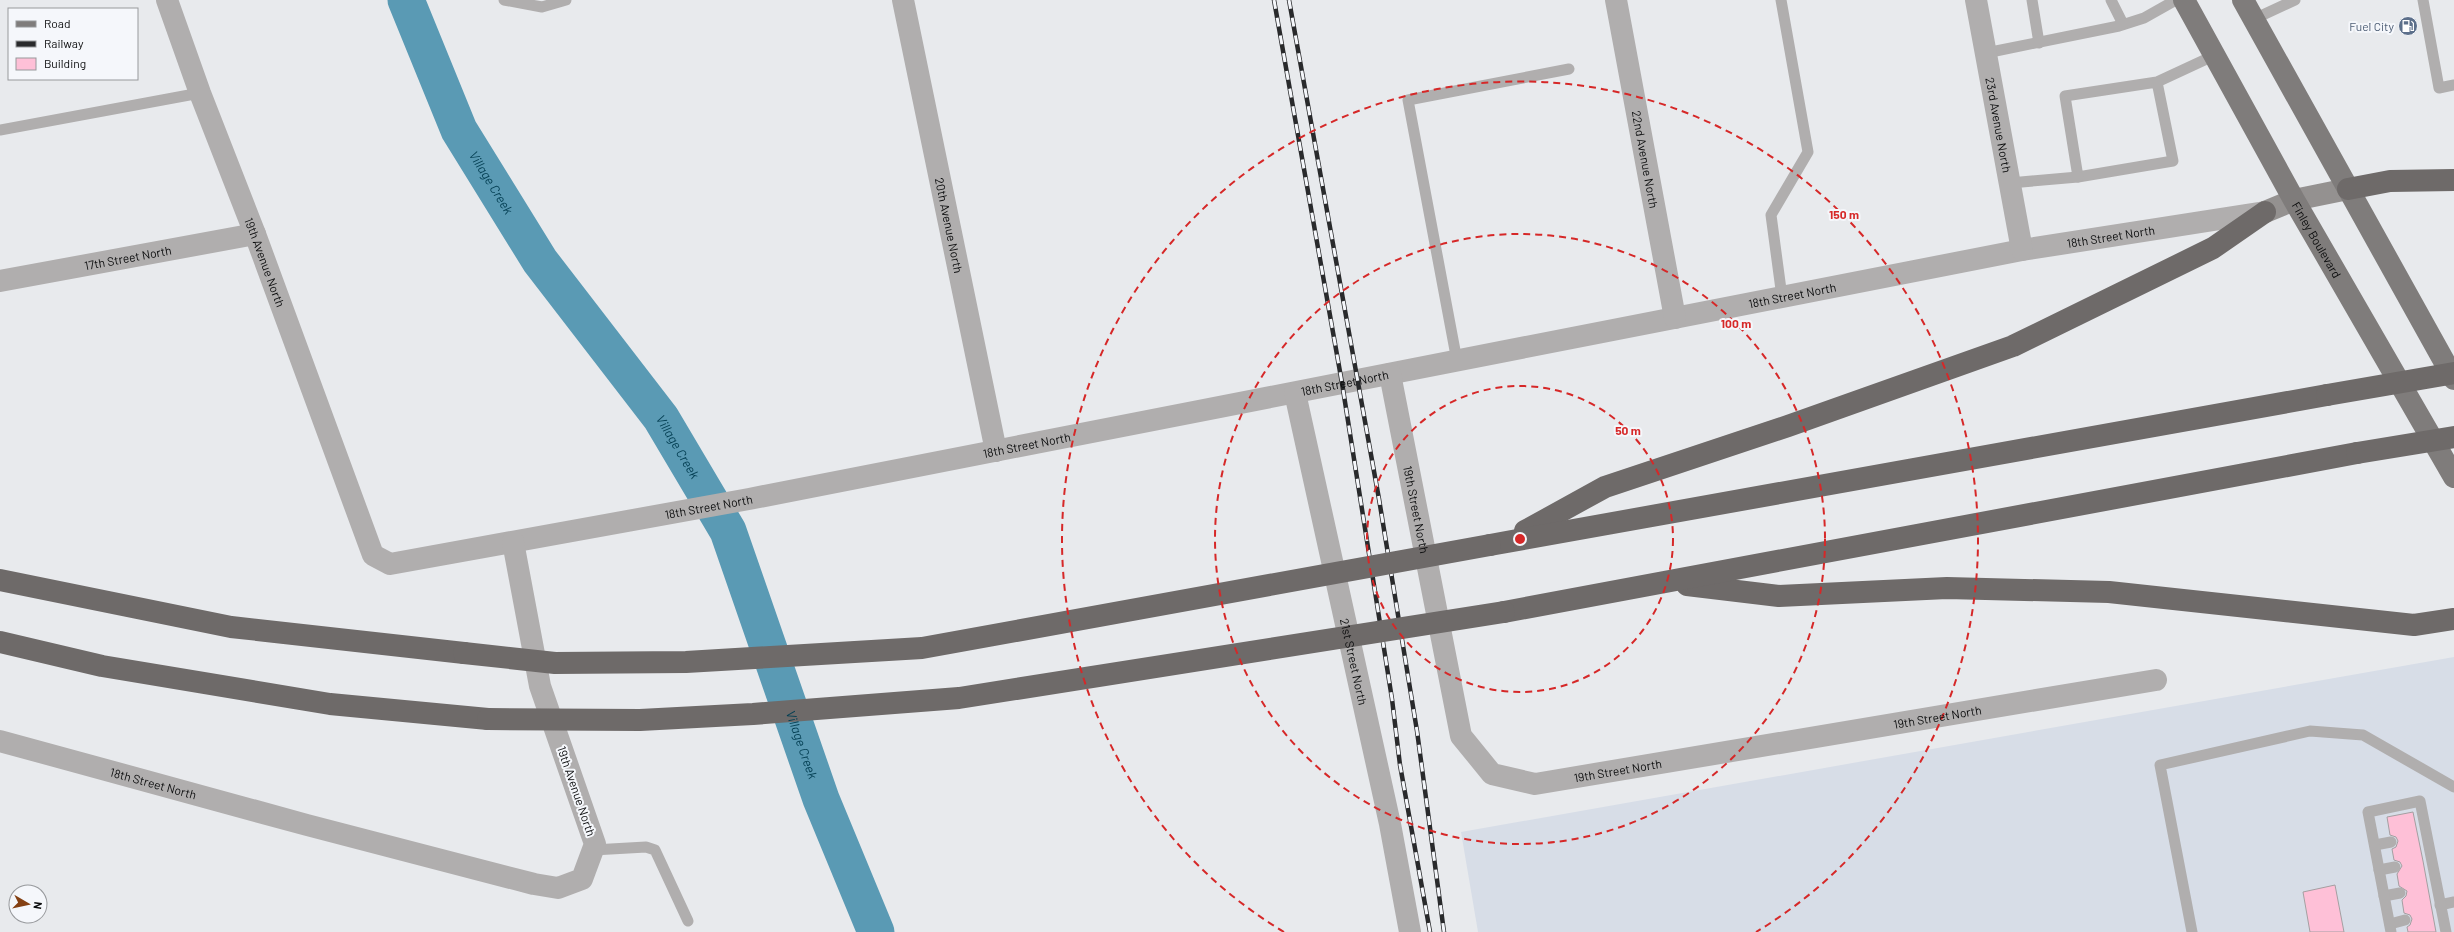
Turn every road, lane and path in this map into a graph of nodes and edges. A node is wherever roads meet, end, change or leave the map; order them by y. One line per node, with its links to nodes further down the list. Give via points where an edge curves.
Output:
1 (167, 0): 23 (street, 19th Avenue North)
2 (504, 0): 3 (lane, via 542,7)
3 (566, 0)
4 (903, 0): 42 (street, 20th Avenue North)
5 (1616, 0): 35 (street, 22nd Avenue North)
6 (1781, 0): 34 (lane, via 1808,152 1771,215)
7 (1976, 0): 18 (street, 23rd Avenue North)
8 (2032, 0): 17 (lane)
9 (2111, 0): 16 (lane)
10 (2176, 0): 16 (lane, via 2144,18)
11 (2184, 0): 19 (main road, Finley Boulevard)
12 (2243, 0): 15 (main road)
13 (2295, 0): 15 (lane)
14 (2423, 0): 22 (lane, via 2439,88)
15 (2254, 19): 28 (main road)
16 (2123, 24): 17 (lane)
17 (2039, 43): 18 (lane)
18 (1986, 53): 27 (street, 23rd Avenue North)
19 (2213, 56): 21 (lane); 29 (main road, Finley Boulevard)
20 (1569, 69): 36 (lane, via 1408,100)
21 (2157, 82): 25 (lane, via 2065,96); 25 (lane, via 2173,161)
22 (2454, 85)
23 (200, 94): 24 (lane); 31 (street, 19th Avenue North)
24 (0, 130)
25 (2078, 177): 27 (lane)
26 (2454, 180): 28 (highway, via 2390,181)
27 (2010, 183): 32 (street, 23rd Avenue North)
28 (2348, 189): 29 (main road, 18th Street North); 39 (main road)
29 (2294, 200): 30 (main road, 18th Street North); 43 (main road, Finley Boulevard)
30 (2265, 212): 32 (street, 18th Street North); 46 (highway, via 2213,248 2013,346 1788,426 1605,487)
31 (255, 234): 33 (street, 17th Street North); 44 (street, 19th Avenue North)
32 (2022, 250): 34 (street, 18th Street North)
33 (0, 281)
34 (1782, 297): 35 (street, 18th Street North)
35 (1676, 318): 36 (street, 18th Street North)
36 (1457, 361): 38 (street, 18th Street North)
37 (2454, 373): 46 (highway, bridge)
38 (1390, 374): 40 (street, 18th Street North); 51 (street, 19th Street North, via 1461,736 1492,774 1535,784)
39 (2454, 379)
40 (1294, 393): 42 (street, 18th Street North); 67 (street, 21st Street North, via 1390,824)
41 (2454, 437): 48 (highway, bridge)
42 (996, 451): 45 (street, 18th Street North)
43 (2454, 478)
44 (363, 524): 45 (street, 18th Street North, via 373,555 390,564)
45 (513, 542): 57 (street, 19th Avenue North, via 540,686 596,844)
46 (1500, 542): 47 (highway, bridge, via 922,648 656,662 555,663 231,628)
47 (0, 580)
48 (1666, 582): 49 (highway, via 1779,596 1947,588 2109,592 2414,625); 50 (highway, bridge, via 1504,612 959,698 640,720 488,719 330,704 102,666)
49 (2454, 619)
50 (0, 642)
51 (2156, 680)
52 (0, 741): 54 (street, 18th Street North)
53 (2454, 787): 68 (lane, via 2363,735 2348,733 2310,731 2160,765)
54 (307, 826): 57 (street, 19th Avenue North, via 558,888 582,879)
55 (2391, 842): 56 (lane)
56 (2374, 845): 59 (lane); 63 (lane, via 2368,812 2420,801 2422,835)
57 (593, 850): 65 (lane, via 646,847 654,850)
58 (2395, 867): 59 (lane)
59 (2379, 870): 61 (lane)
60 (2400, 893): 61 (lane)
61 (2384, 896): 66 (lane)
62 (2454, 902): 63 (lane)
63 (2438, 911): 69 (lane)
64 (2406, 920): 66 (lane)
65 (688, 921)
66 (2390, 928)
67 (1410, 932)
68 (2192, 932)
69 (2446, 932)

